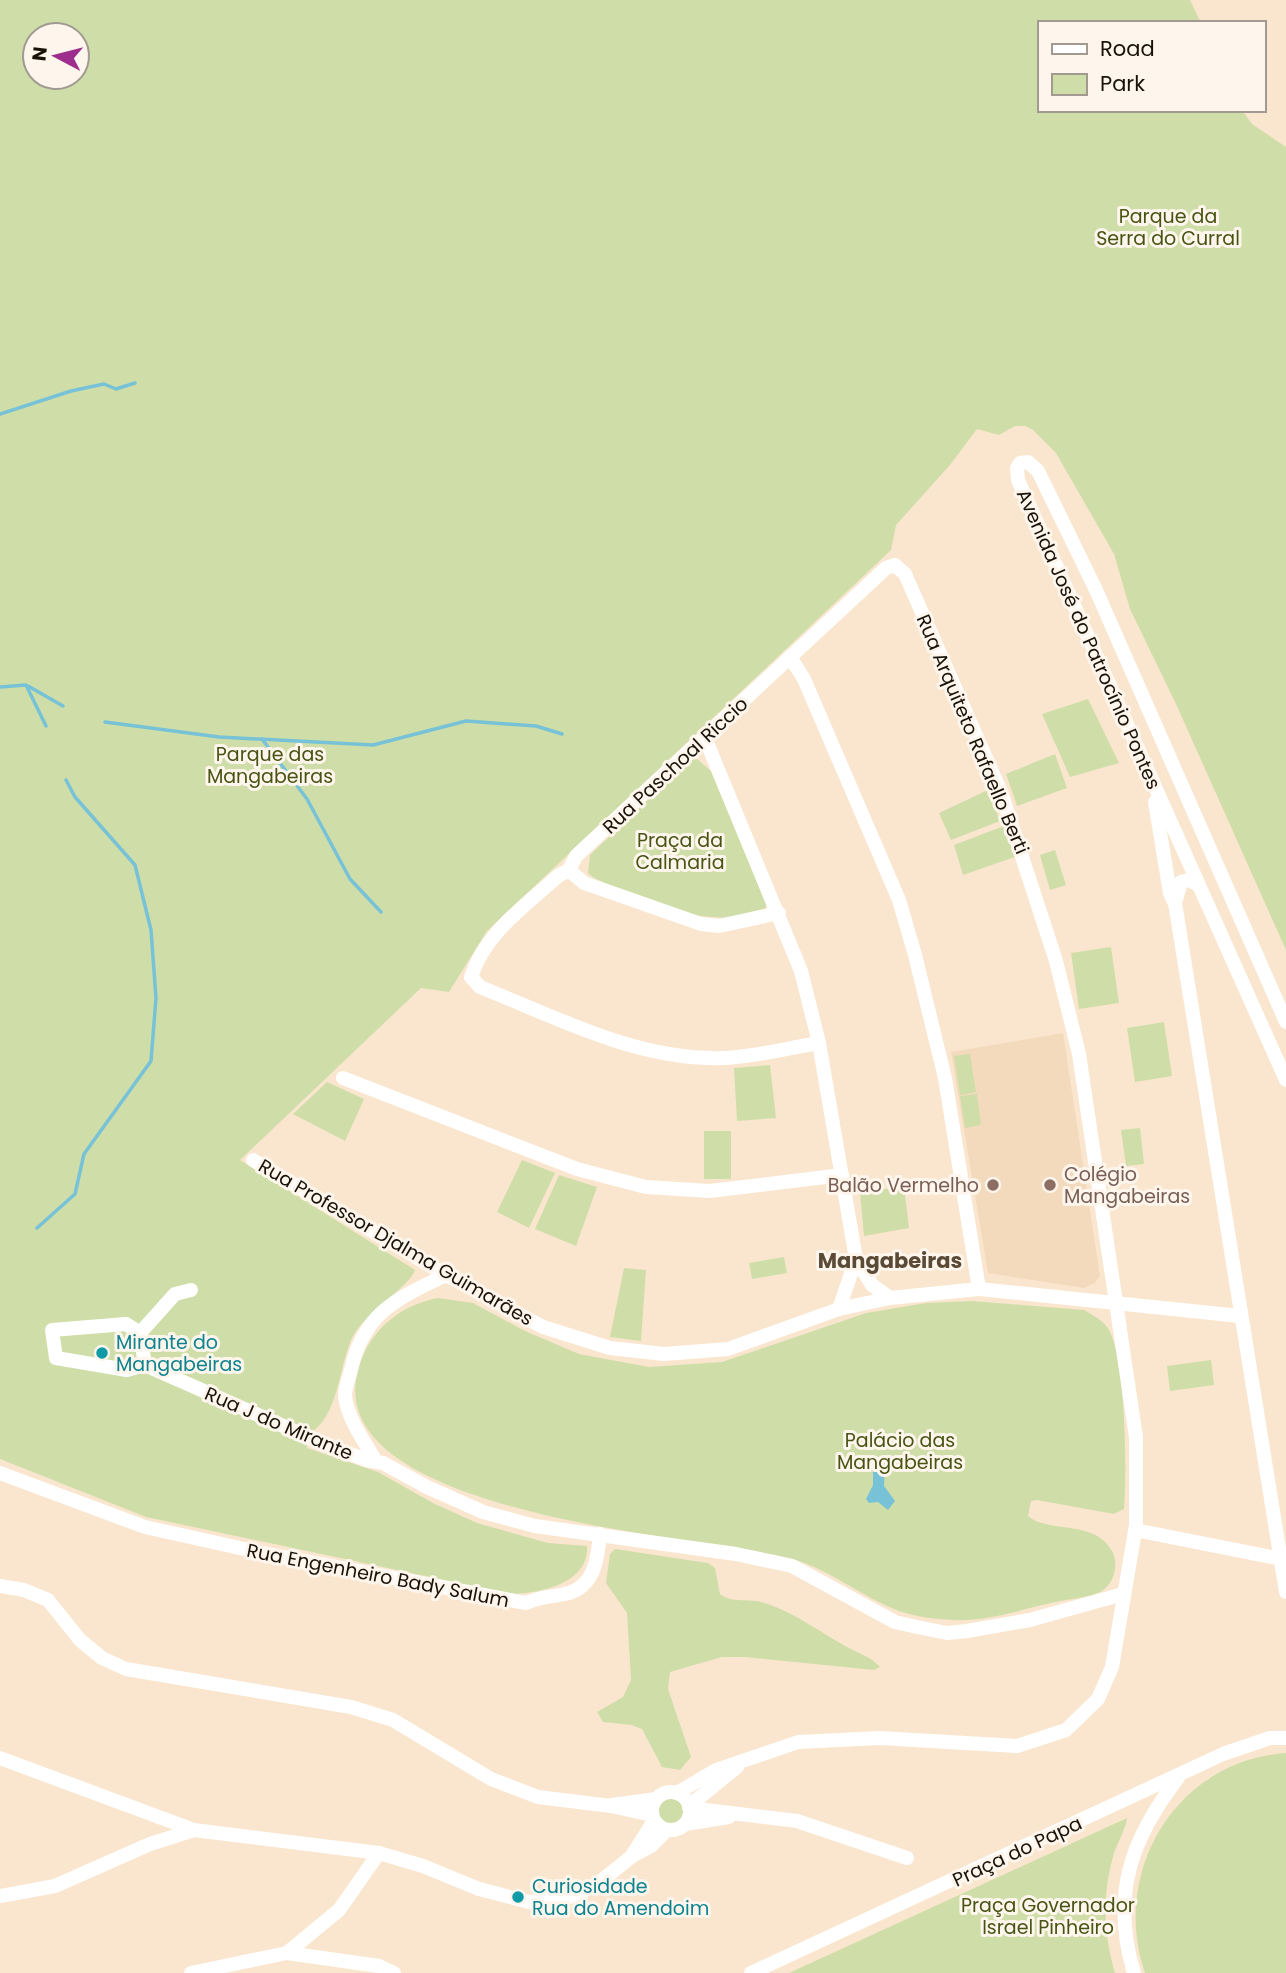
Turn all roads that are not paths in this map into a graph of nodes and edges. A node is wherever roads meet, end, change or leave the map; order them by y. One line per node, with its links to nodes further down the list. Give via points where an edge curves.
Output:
1 (895, 565): 2 (street, Rua Paschoal Riccio); 20 (street, Rua Arquiteto Rafaello Berti, via 905,575 1001,792 1056,961 1079,1054)
2 (790, 657): 3 (street, Rua Paschoal Riccio); 17 (street, via 804,679 909,933 945,1079)
3 (705, 738): 5 (street, Rua Paschoal Riccio, via 576,856); 8 (street)
4 (1151, 779): 6 (street, Avenida José do Patrocínio Pontes); 7 (street); 9 (street, Avenida José do Patrocínio Pontes, via 1018,480 1020,463 1028,461 1038,471 1096,590)
5 (569, 870): 8 (street, via 584,883 701,924 719,926); 10 (street, Rua Paschoal Riccio, via 489,940 471,977 480,987 654,1051 726,1058)
6 (1198, 886): 7 (street, via 1189,880 1181,882); 12 (street, Avenida José do Patrocínio Pontes)
7 (1175, 903): 22 (street)
8 (779, 913): 10 (street, via 802,971)
9 (1286, 1022)
10 (819, 1043): 14 (street)
11 (343, 1078): 14 (street, via 577,1169 646,1187 710,1191)
12 (1286, 1080)
13 (253, 1160): 16 (street, Rua Professor Djalma Guimarães)
14 (842, 1175): 15 (street)
15 (856, 1259): 19 (street, via 872,1285); 21 (street)
16 (446, 1275): 21 (street, Rua Professor Djalma Guimarães, via 543,1327 610,1348 664,1354 727,1349); 25 (street, via 388,1306 365,1329 355,1350 345,1396)
17 (979, 1289): 19 (street, Rua Professor Djalma Guimarães); 20 (street, Rua Professor Djalma Guimarães)
18 (191, 1290): 23 (street, via 175,1294)
19 (890, 1298): 21 (street, Rua Professor Djalma Guimarães)
20 (1116, 1305): 22 (street, Rua Professor Djalma Guimarães); 27 (street, Rua Arquiteto Rafaello Berti, via 1136,1437)
21 (839, 1309)
22 (1240, 1317): 29 (street)
23 (141, 1333): 24 (street); 24 (street, via 126,1324 52,1330 56,1358 127,1370)
24 (145, 1365): 25 (street, Rua J do Mirante, via 317,1441)
25 (375, 1460): 28 (street, Rua J do Mirante, via 483,1512 535,1526)
26 (0, 1473): 28 (street, Rua Engenheiro Bady Salum, via 145,1527 526,1603 582,1586 597,1562)
27 (1135, 1530): 29 (street); 32 (street, Rua Arquiteto Rafaello Berti)
28 (600, 1534): 32 (street, via 792,1566 895,1622 947,1633 1030,1620)
29 (1281, 1559): 31 (street)
30 (0, 1586): 41 (street, via 48,1600 80,1640 126,1669 351,1707 393,1720 491,1779 538,1797)
31 (1286, 1592)
32 (1123, 1594): 37 (street, Rua Arquiteto Rafaello Berti, via 1112,1667 1098,1699 1066,1730 1017,1746 925,1738 826,1739 798,1742)
33 (1286, 1724): 34 (street)
34 (1270, 1738): 35 (street, Praça do Papa); 38 (street, Praça do Papa)
35 (1286, 1738)
36 (0, 1758): 46 (street)
37 (746, 1759): 39 (street, Rua Arquiteto Rafaello Berti, via 703,1776); 42 (street, Rua Arquiteto Rafaello Berti)
38 (1181, 1774): 55 (street, Praça do Papa); 56 (street, via 1147,1822 1128,1872 1123,1918)
39 (677, 1793): 40 (street, via 666,1792); 42 (street)
40 (656, 1799): 41 (street); 44 (street)
41 (611, 1806): 44 (street)
42 (689, 1807): 43 (street); 45 (street)
43 (748, 1814): 45 (street); 50 (street, via 797,1821)
44 (653, 1818): 47 (street); 49 (street)
45 (685, 1824): 47 (street)
46 (194, 1830): 48 (street); 51 (street, via 55,1886)
47 (667, 1830): 49 (street)
48 (379, 1853): 49 (street, via 529,1902 578,1893); 52 (street, via 339,1910)
49 (631, 1857)
50 (907, 1858)
51 (1, 1895)
52 (287, 1953): 53 (street); 54 (street, via 379,1966)
53 (191, 1973)
54 (394, 1973)
55 (751, 1973)
56 (1135, 1973)

